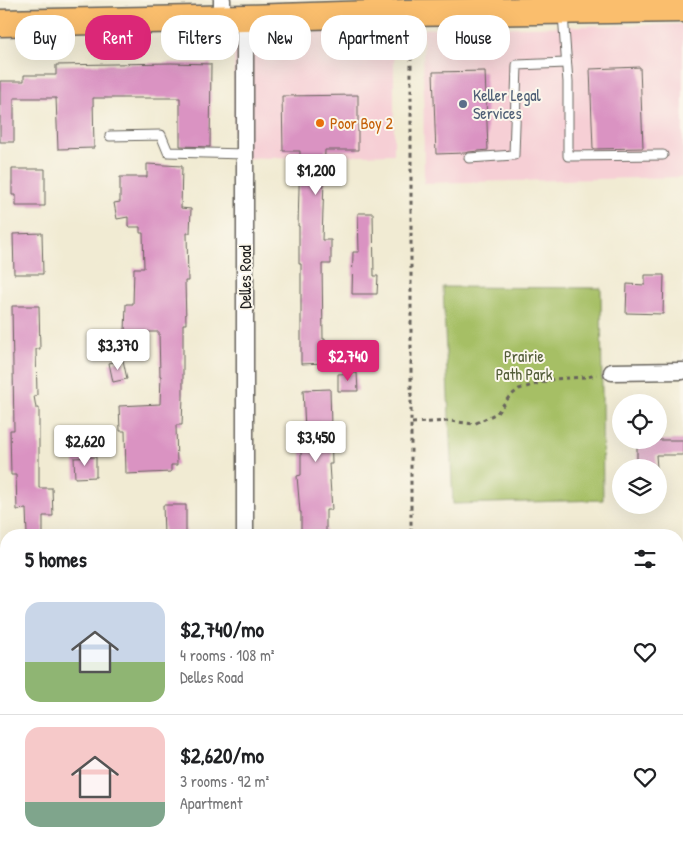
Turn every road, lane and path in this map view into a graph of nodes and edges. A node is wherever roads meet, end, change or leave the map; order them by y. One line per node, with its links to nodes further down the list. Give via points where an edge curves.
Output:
1 (577, 7): 2 (main road); 3 (main road); 6 (lane)
2 (683, 9)
3 (230, 12): 4 (main road); 8 (street, Delles Road)
4 (0, 22)
5 (411, 60): 13 (path)
6 (566, 63): 9 (lane, via 568,156); 10 (lane, via 517,65 514,155)
7 (110, 136): 8 (lane, via 161,135 168,152)
8 (245, 154): 14 (street, Delles Road)
9 (663, 155)
10 (469, 158)
11 (683, 371): 12 (street)
12 (612, 372): 13 (path, via 554,379 520,388 497,413 474,424 450,421)
13 (412, 423): 15 (path)
14 (245, 529)
15 (411, 529)

